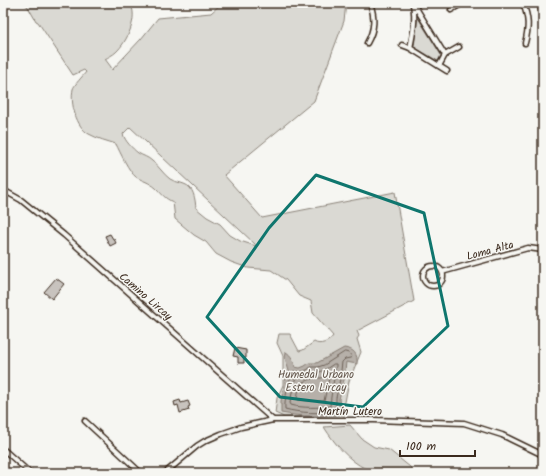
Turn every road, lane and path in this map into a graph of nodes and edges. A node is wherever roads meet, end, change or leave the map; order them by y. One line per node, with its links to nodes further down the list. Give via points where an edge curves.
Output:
1 (370, 3): 6 (street, via 374,22)
2 (413, 3): 10 (street, via 414,22); 11 (street)
3 (523, 3): 7 (street, via 528,20)
4 (460, 4): 5 (street)
5 (451, 10)
6 (367, 42)
7 (525, 44)
8 (402, 45): 10 (street)
9 (459, 47): 11 (street)
10 (410, 48): 12 (street)
11 (445, 55): 12 (street)
12 (439, 66): 13 (street)
13 (447, 71)
14 (3, 190): 17 (street, Camino Lircay, via 21,200 64,235)
15 (543, 250): 16 (street, Loma Alta, via 528,248)
16 (442, 272): 16 (street, Loma Alta, via 442,280 437,285 429,286 424,281 423,273 428,267 436,267)
17 (273, 420): 20 (street, Martín Lutero, via 464,423 502,434); 23 (street, Martín Lutero, via 241,427 205,441)
18 (85, 421): 22 (street)
19 (3, 449): 21 (street)
20 (543, 455)
21 (30, 473)
22 (141, 473)
23 (165, 473)

